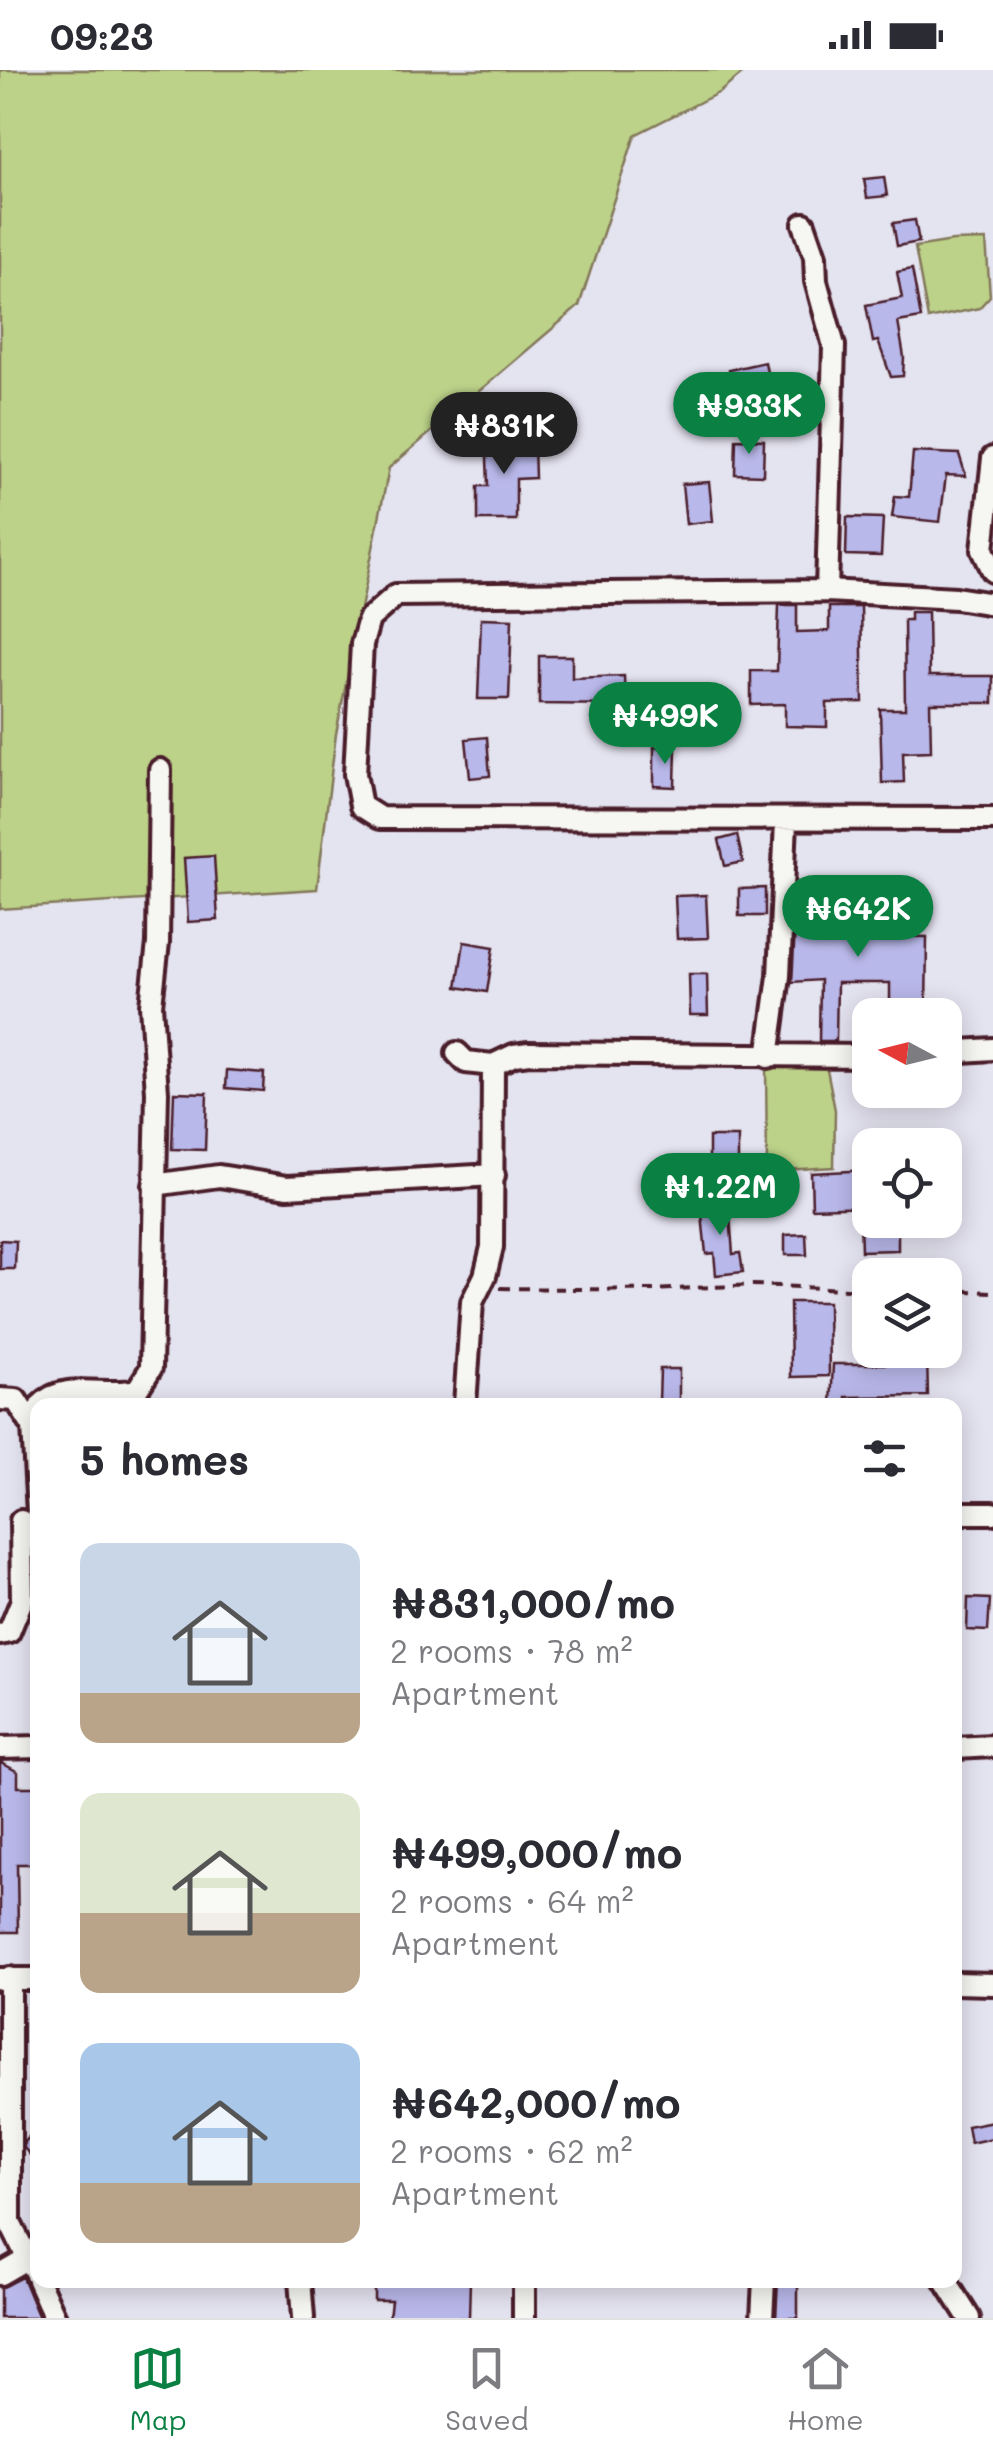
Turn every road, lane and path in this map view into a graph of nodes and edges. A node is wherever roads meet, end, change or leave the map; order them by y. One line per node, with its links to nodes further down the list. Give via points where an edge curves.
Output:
1 (804, 224): 4 (street, via 834,346)
2 (993, 458): 3 (street, via 983,550)
3 (993, 571)
4 (826, 591): 5 (street); 8 (street, via 396,595 369,620 362,644 355,774 361,806 380,818)
5 (993, 604)
6 (160, 770): 16 (street, via 151,1005)
7 (993, 819): 8 (street)
8 (786, 820): 13 (street)
9 (993, 1050): 10 (street)
10 (962, 1051)
11 (457, 1053): 14 (street, via 466,1062)
12 (852, 1056): 13 (street)
13 (768, 1057): 14 (street, via 529,1053)
14 (493, 1064): 15 (street)
15 (494, 1175): 16 (street, via 287,1187 219,1176); 17 (street, via 492,1248)
16 (154, 1185): 21 (street, via 154,1345 146,1381 118,1395 63,1391)
17 (479, 1287): 18 (path); 22 (street, via 472,1302)
18 (852, 1289)
19 (962, 1291): 20 (path)
20 (993, 1292)
21 (55, 1398)
22 (465, 1398)
23 (0, 1399): 24 (street)
24 (30, 1409)
25 (30, 1471): 28 (street)
26 (962, 1513): 27 (street)
27 (993, 1513)
28 (24, 1519): 29 (street, via 22,1600 9,1632)
29 (0, 1634)
30 (30, 1746): 32 (street)
31 (993, 1746): 33 (street)
32 (0, 1748)
33 (962, 1748)
34 (5, 1978): 37 (street, via 10,2223)
35 (962, 1983): 36 (street)
36 (993, 1984)
37 (30, 2251)
38 (30, 2257): 39 (street)
39 (0, 2274)
40 (42, 2288): 45 (street)
41 (301, 2288): 46 (street)
42 (524, 2288): 47 (street)
43 (764, 2288): 48 (street)
44 (950, 2288): 49 (street)
45 (55, 2318)
46 (303, 2318)
47 (524, 2318)
48 (762, 2318)
49 (969, 2318)

